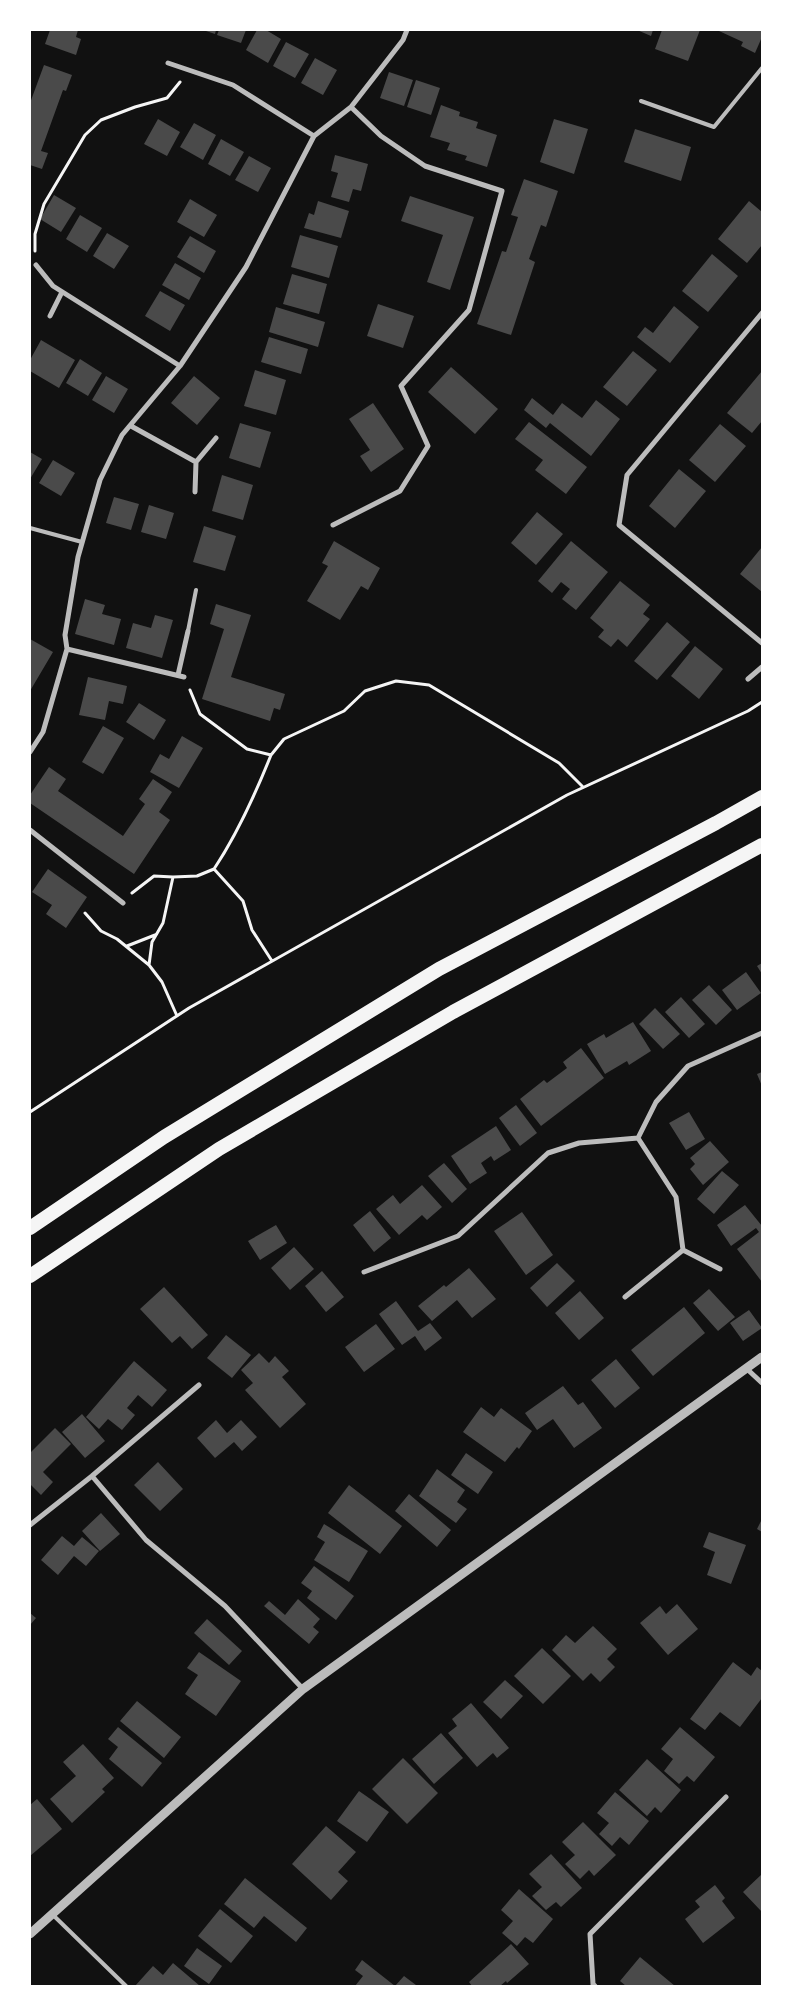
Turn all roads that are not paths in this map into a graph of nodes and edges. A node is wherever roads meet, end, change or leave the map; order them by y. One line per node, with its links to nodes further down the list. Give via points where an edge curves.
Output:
1 (407, 30): 5 (street, via 403,40)
2 (168, 63): 6 (street, via 233,85)
3 (762, 68): 4 (lane, via 714,127)
4 (641, 101)
5 (351, 107): 6 (street); 16 (street, via 381,136 425,166 502,191 470,310 401,386 428,446 400,491)
6 (314, 136): 11 (street, via 246,267)
7 (36, 265): 8 (street)
8 (62, 292): 10 (street); 11 (street)
9 (762, 313): 21 (street, via 627,475 619,525)
10 (50, 316)
11 (180, 366): 12 (street)
12 (131, 426): 14 (street); 18 (street, via 122,435 100,480)
13 (216, 438): 14 (street)
14 (196, 462): 15 (street)
15 (195, 492)
16 (333, 525)
17 (30, 528): 18 (lane)
18 (82, 542): 22 (street, via 65,635)
19 (196, 590): 20 (lane)
20 (188, 632): 24 (street)
21 (762, 643)
22 (68, 649): 24 (street); 27 (street, via 43,732)
23 (762, 667): 26 (street)
24 (178, 675): 25 (street)
25 (184, 677)
26 (748, 678)
27 (30, 752)
28 (762, 797): 34 (highway, via 440,969 164,1136)
29 (30, 830): 31 (street)
30 (762, 844): 38 (highway, via 452,1012 228,1144)
31 (123, 903)
32 (762, 1033): 33 (street, via 688,1066 656,1102)
33 (638, 1138): 35 (street, via 676,1197); 37 (street, via 579,1143 548,1153 458,1236)
34 (30, 1228)
35 (683, 1250): 36 (street); 39 (street)
36 (720, 1269)
37 (364, 1272)
38 (30, 1276)
39 (625, 1296)
40 (762, 1357): 41 (street)
41 (747, 1369): 42 (street); 46 (street)
42 (762, 1383)
43 (198, 1384): 44 (street)
44 (92, 1476): 45 (street); 46 (street, via 146,1540 225,1606)
45 (30, 1525)
46 (303, 1689): 48 (street)
47 (726, 1797): 51 (street, via 590,1934 592,1984)
48 (52, 1914): 49 (street); 50 (lane)
49 (30, 1934)
50 (126, 1986)
51 (595, 1986)

